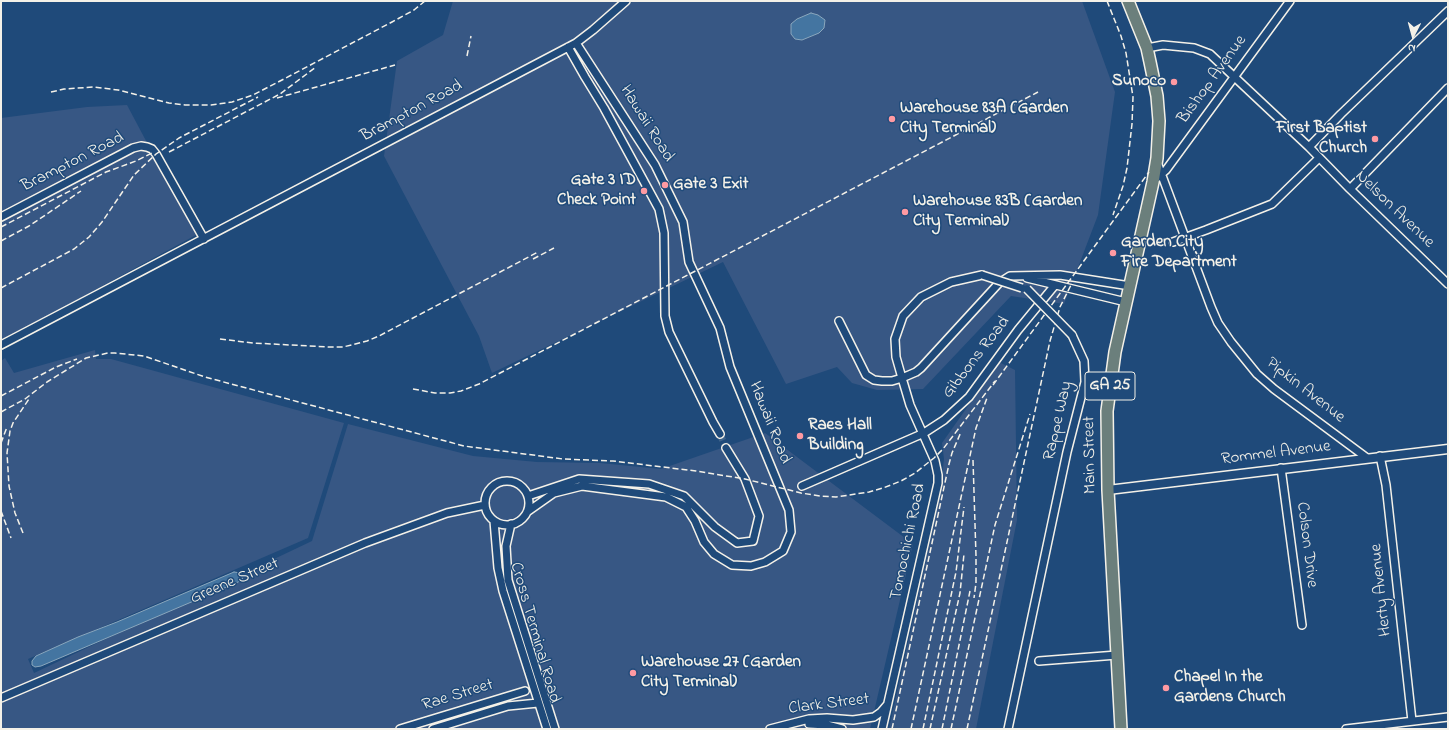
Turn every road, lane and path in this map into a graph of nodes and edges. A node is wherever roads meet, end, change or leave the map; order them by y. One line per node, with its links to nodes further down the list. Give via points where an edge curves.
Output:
1 (626, 1): 5 (street, Brampton Road)
2 (1128, 1): 7 (main road, Main Street / GA 25)
3 (1290, 1): 8 (street, Bishop Avenue)
4 (1448, 11): 10 (street)
5 (576, 43): 6 (street, Brampton Road); 37 (street, Hawaii Road, via 655,165 683,222 689,262 720,328 730,367 788,510 791,532 783,551 765,562 750,566 732,565 714,554 704,542 686,507 666,497 582,486 554,493)
6 (568, 47): 15 (street, Brampton Road); 26 (street, Hawaii Road, via 659,209 664,233 665,316 669,332)
7 (1147, 48): 8 (street, Nelson Avenue, via 1163,45 1194,48 1210,54); 12 (main road, Main Street / GA 25, via 1159,108)
8 (1234, 76): 10 (street, Nelson Avenue); 12 (street, Bishop Avenue, via 1166,170)
9 (1448, 88): 13 (street)
10 (1309, 147): 11 (street, Nelson Avenue)
11 (1318, 158): 13 (street, Nelson Avenue); 16 (street, via 1272,204)
12 (1156, 179): 16 (street, Pipkin Avenue); 21 (main road, Main Street / GA 25)
13 (1350, 189): 19 (street, Nelson Avenue)
14 (1, 217): 15 (street, Brampton Road, via 132,148 141,146 152,149 156,154)
15 (204, 239): 24 (street, Brampton Road)
16 (1185, 239): 17 (street); 31 (street, Pipkin Avenue, via 1218,323 1234,347 1274,389)
17 (1173, 242)
18 (1017, 275): 20 (street); 21 (street, via 1060,275); 25 (street, via 999,283 921,368)
19 (1448, 284)
20 (1055, 285): 22 (street); 27 (street, Gibbons Road, via 969,397)
21 (1130, 286): 22 (main road, Main Street / GA 25)
22 (1126, 302): 34 (main road, Main Street / GA 25, via 1108,395)
23 (839, 321): 25 (street, via 866,375 882,381)
24 (4, 343)
25 (902, 378): 27 (street, Tomochichi Road, via 910,405); 59 (street, Rappe Way, bridge, via 896,356 895,339 903,316 921,297 951,282 982,275 1024,288 1072,335 1084,361 1085,382 1067,452)
26 (720, 434)
27 (924, 434): 33 (street, Gibbons Road); 47 (street, Tomochichi Road, via 935,462 938,483)
28 (726, 448): 35 (street, via 745,479 759,516 753,541 736,543 715,527 684,496 649,484 579,479)
29 (1448, 449): 30 (street, Rommel Avenue)
30 (1380, 456): 31 (street, Rommel Avenue); 49 (street, Herty Avenue, via 1386,485)
31 (1367, 458): 32 (street, Rommel Avenue)
32 (1281, 468): 34 (street, Rommel Avenue); 40 (street, Colson Drive)
33 (802, 486)
34 (1108, 490): 41 (main road, Main Street / GA 25)
35 (528, 496): 36 (street, via 520,485 499,482 488,491); 37 (street)
36 (485, 505): 38 (street, via 486,511); 44 (street, Greene Street, via 447,512 377,538)
37 (527, 512): 39 (street, via 521,520)
38 (494, 521): 39 (street); 45 (street, Cross Terminal Road, via 498,568 503,591)
39 (511, 524): 46 (street, Cross Terminal Road, via 506,546 508,580)
40 (1302, 625)
41 (1117, 655): 42 (street); 60 (main road, Main Street / GA 25)
42 (1039, 661)
43 (525, 691): 50 (street, Rae Street)
44 (1, 698)
45 (538, 703): 51 (street, Rae Street, via 508,706); 52 (street, Cross Terminal Road)
46 (547, 703): 53 (street, Cross Terminal Road); 54 (street)
47 (888, 703): 55 (street, Clark Street, via 874,718 809,719); 58 (street, Tomochichi Road)
48 (1448, 717): 49 (street)
49 (1412, 721): 62 (street)
50 (400, 729)
51 (433, 729)
52 (547, 729)
53 (555, 729)
54 (559, 729)
55 (770, 729)
56 (783, 729): 57 (street, Clark Street, via 811,723)
57 (842, 729)
58 (882, 729)
59 (1008, 729)
60 (1121, 729)
61 (1346, 729): 62 (street)
62 (1350, 729)

